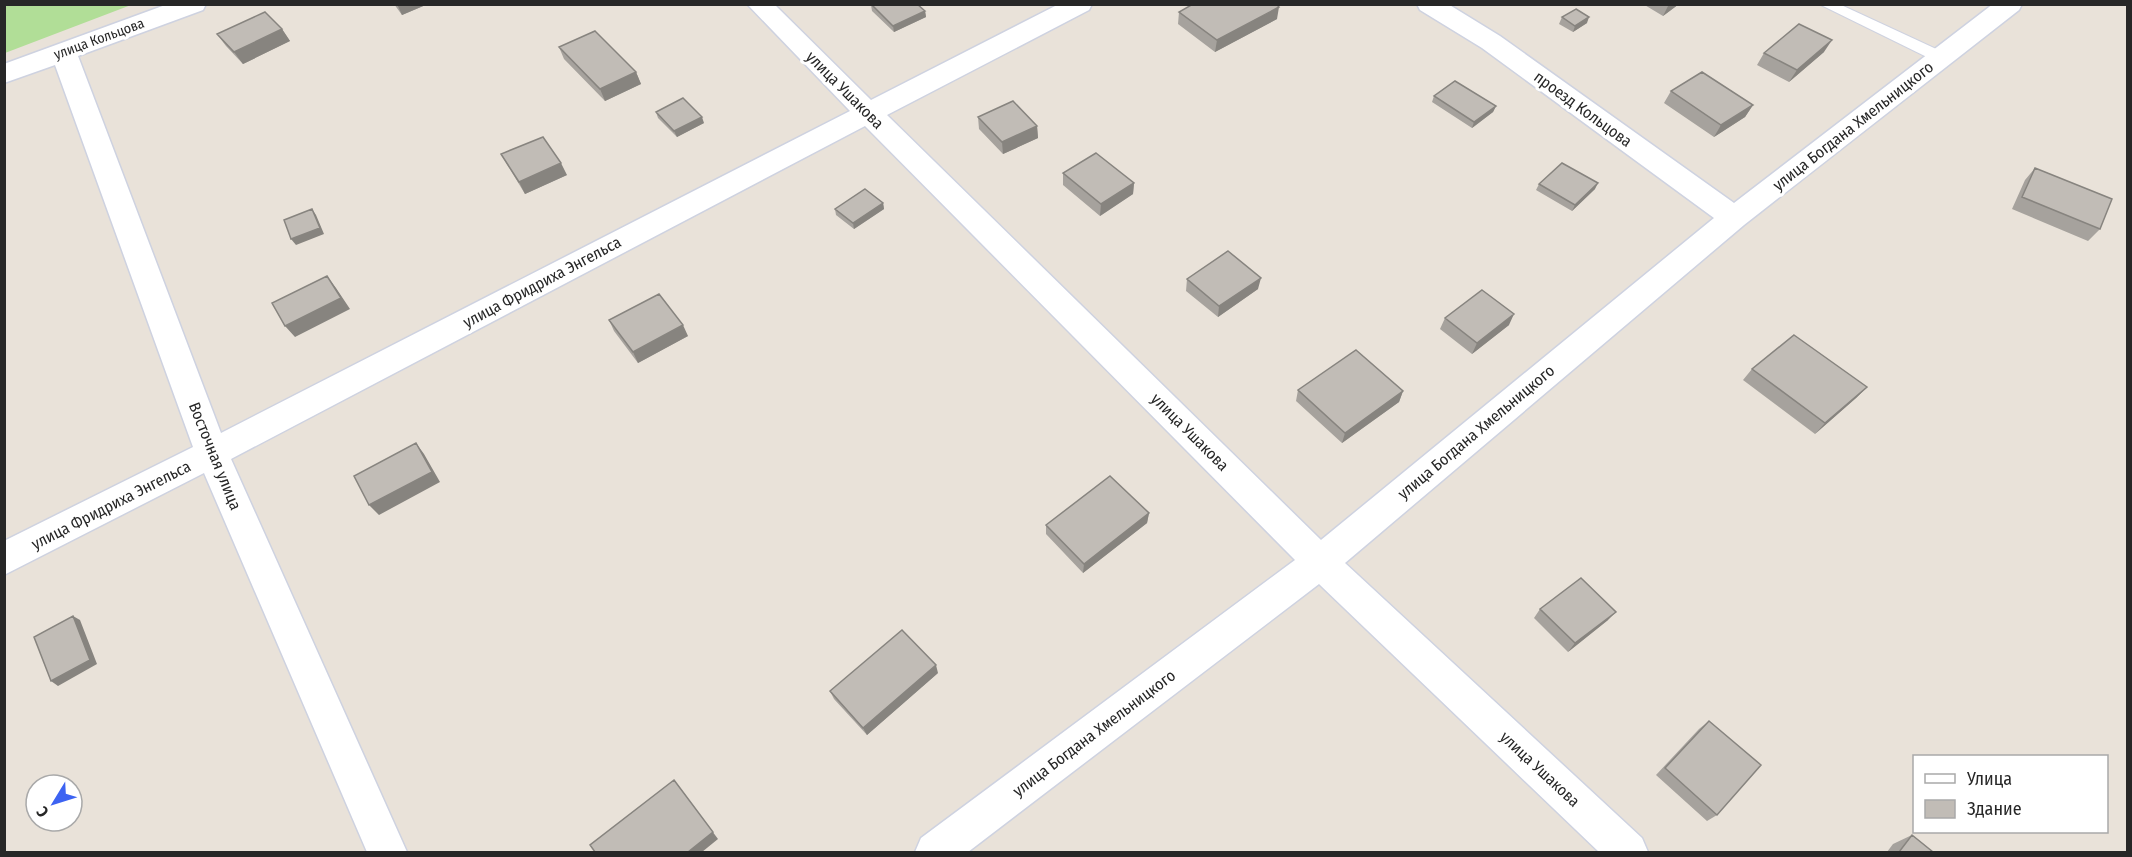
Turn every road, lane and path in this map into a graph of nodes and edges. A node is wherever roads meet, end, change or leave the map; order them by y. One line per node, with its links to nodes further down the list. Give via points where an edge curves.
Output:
1 (194, 4): 7 (street, улица Кольцова)
2 (759, 4): 10 (street, улица Ушакова)
3 (1080, 4): 10 (street, улица Фридриха Энгельса)
4 (1429, 4): 11 (street, проезд Кольцова, via 1491,42)
5 (1826, 4): 8 (lane)
6 (2010, 4): 8 (street, улица Богдана Хмельницкого)
7 (63, 52): 9 (street, улица Кольцова); 12 (street, Восточная улица)
8 (1942, 58): 11 (street, улица Богдана Хмельницкого)
9 (4, 74)
10 (868, 112): 12 (street, улица Фридриха Энгельса); 14 (street, улица Ушакова)
11 (1734, 218): 14 (street, улица Богдана Хмельницкого)
12 (212, 454): 13 (street, улица Фридриха Энгельса); 15 (street, Восточная улица)
13 (4, 559)
14 (1320, 562): 16 (street, улица Богдана Хмельницкого); 17 (street, улица Ушакова)
15 (387, 852)
16 (935, 852)
17 (1628, 852)

